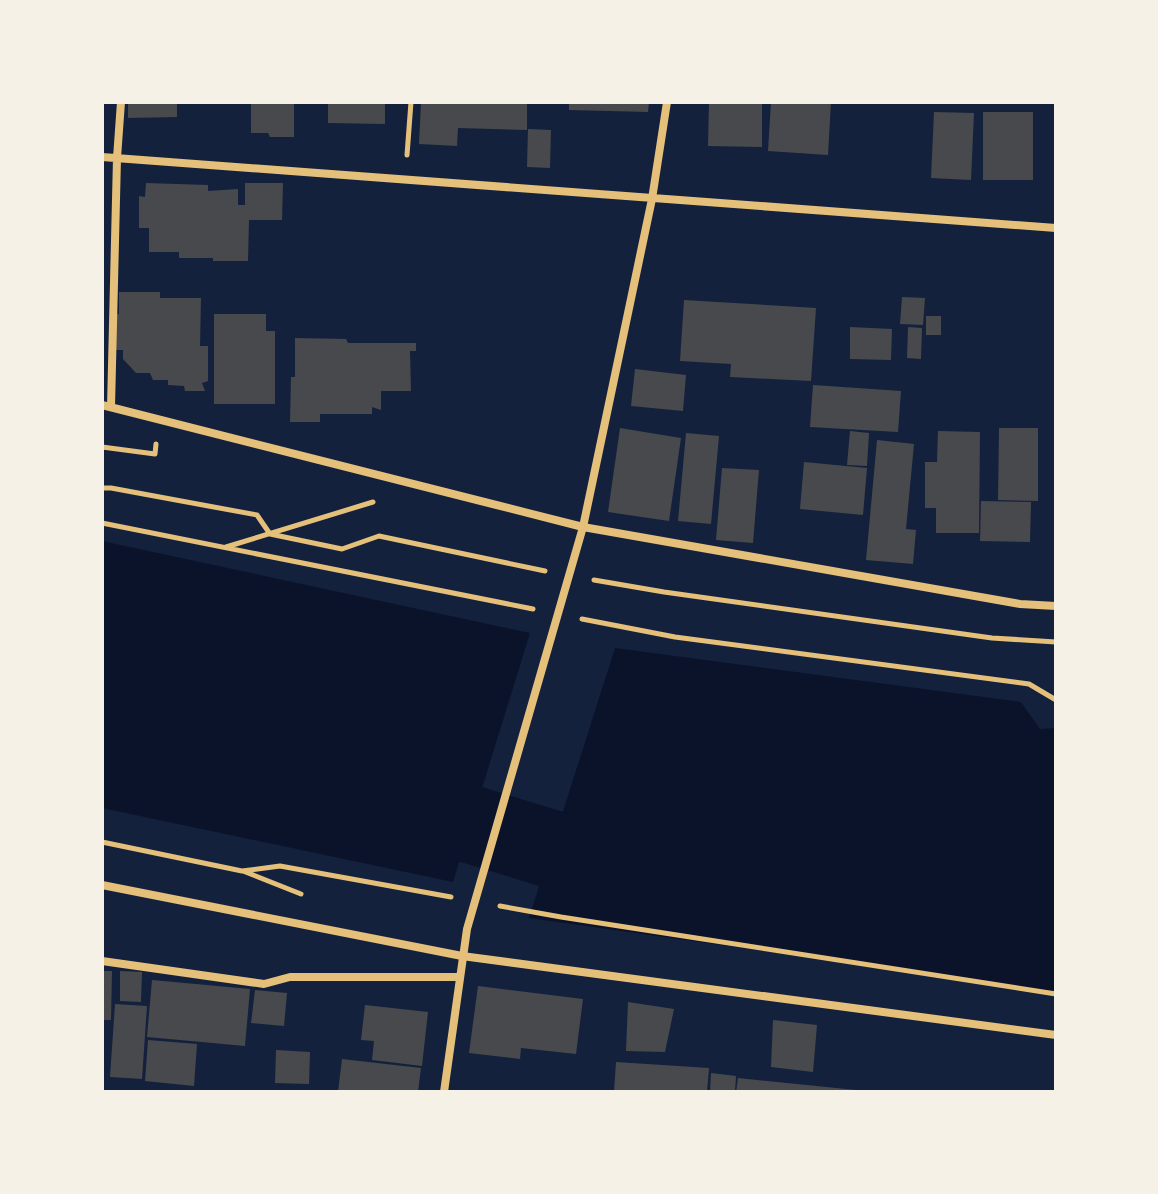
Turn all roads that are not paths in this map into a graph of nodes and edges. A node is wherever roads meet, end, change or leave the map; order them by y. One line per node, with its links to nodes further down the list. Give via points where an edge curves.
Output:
1 (121, 102): 4 (street)
2 (667, 102): 5 (street)
3 (102, 157): 4 (street)
4 (117, 158): 5 (street); 7 (street)
5 (652, 199): 6 (street); 8 (street)
6 (1056, 228)
7 (106, 406): 8 (street)
8 (583, 527): 9 (street); 11 (street)
9 (1056, 606)
10 (102, 885): 11 (street)
11 (462, 956): 13 (street); 14 (street)
12 (102, 961): 13 (street, via 264,984 290,977)
13 (459, 977): 15 (street)
14 (1056, 1035)
15 (444, 1092)

